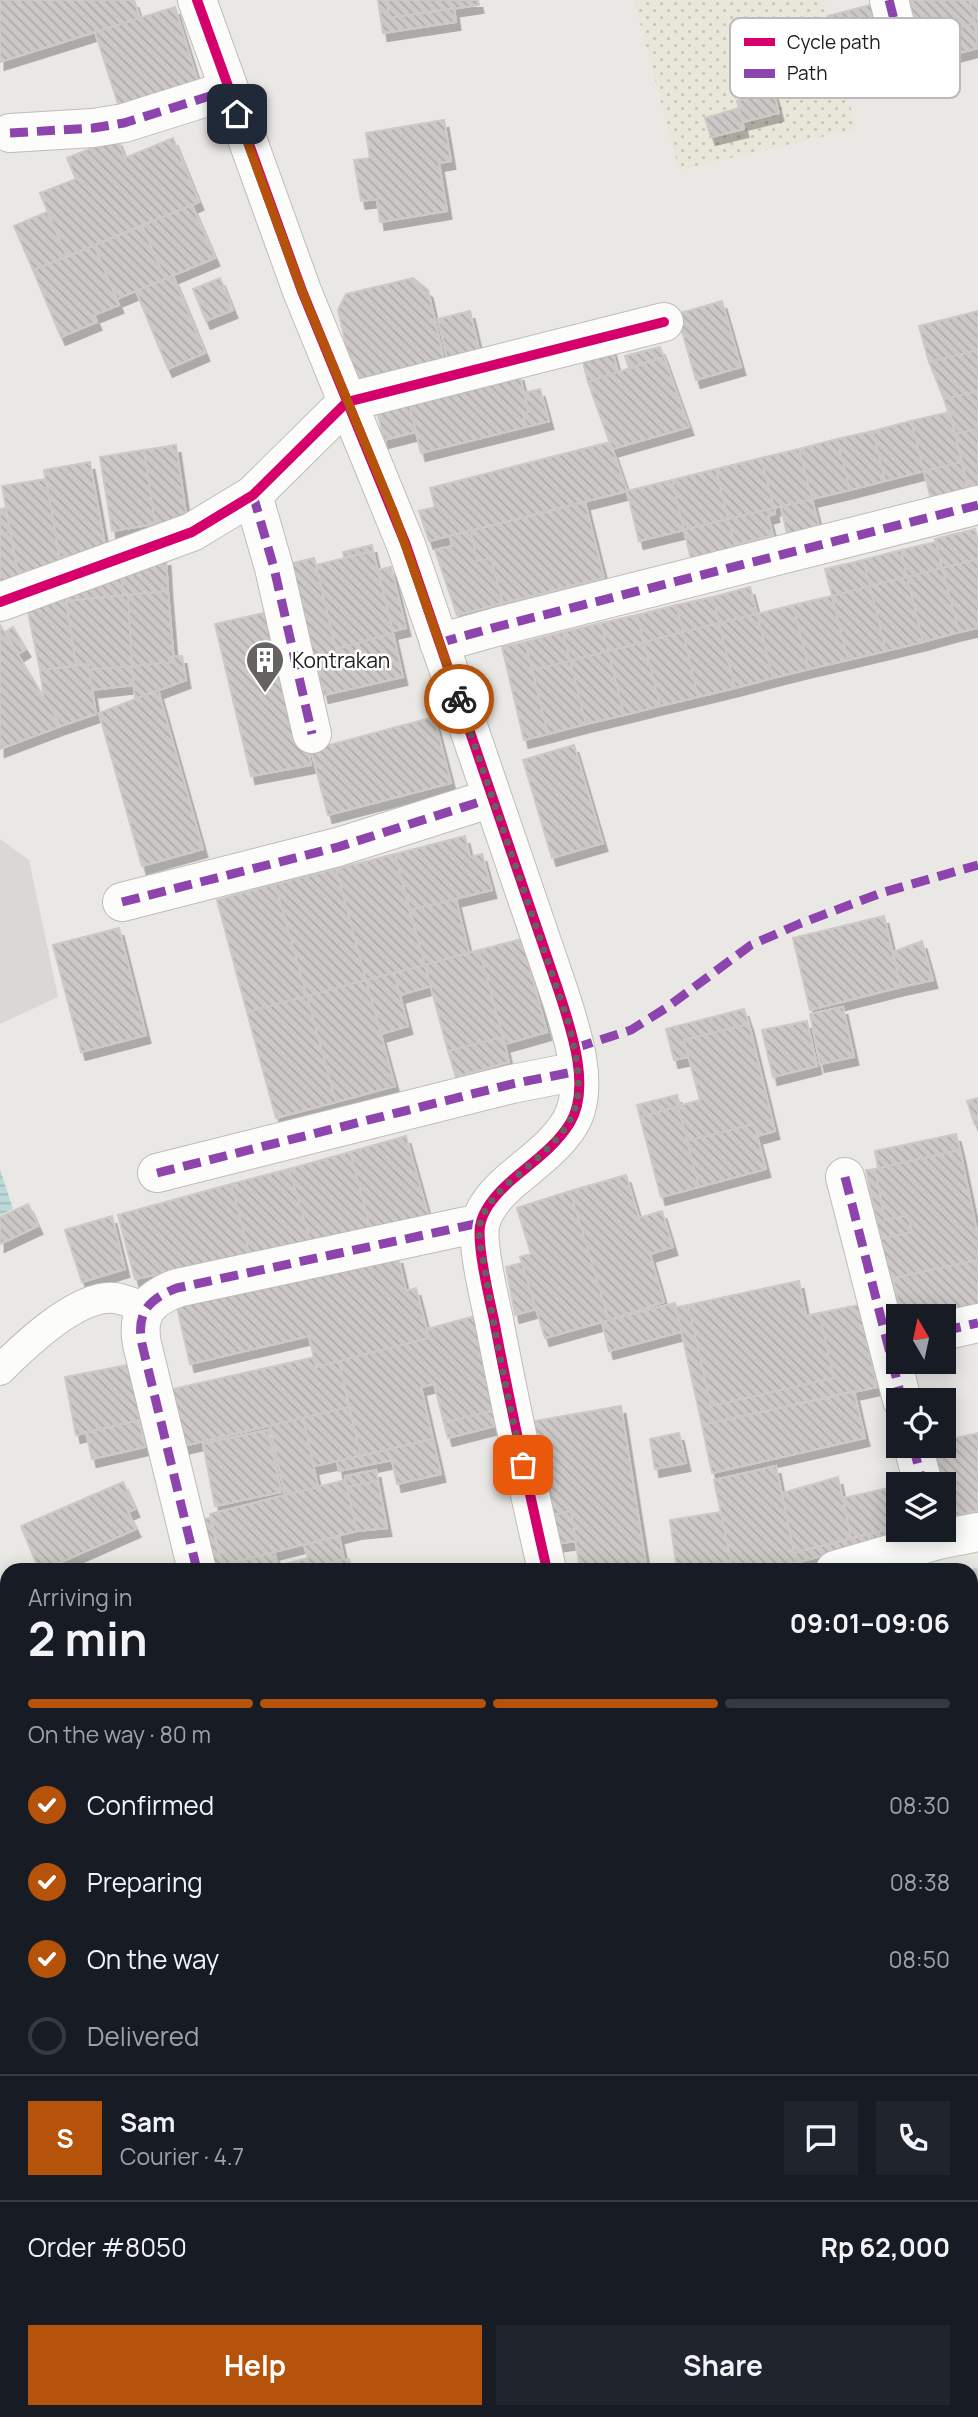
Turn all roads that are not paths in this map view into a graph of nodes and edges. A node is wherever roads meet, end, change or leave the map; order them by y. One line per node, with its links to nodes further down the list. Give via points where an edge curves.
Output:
1 (198, 0): 2 (street)
2 (229, 90): 3 (street, via 124,123); 5 (street)
3 (10, 133)
4 (664, 322): 5 (street)
5 (347, 402): 6 (street); 9 (street, via 394,513)
6 (253, 495): 8 (street, via 192,532); 10 (street)
7 (978, 505): 9 (street)
8 (0, 602)
9 (439, 643): 11 (street)
10 (312, 734)
11 (492, 797): 12 (street, via 338,847); 13 (street, via 568,1021)
12 (122, 902)
13 (578, 1071): 14 (street); 16 (street, via 577,1105 570,1122 498,1193)
14 (158, 1173)
15 (845, 1177): 18 (street)
16 (480, 1223): 17 (street, via 177,1288 154,1298); 26 (street, via 491,1304)
17 (146, 1308): 21 (lane, via 115,1298 93,1301 31,1339); 25 (street, via 140,1326 142,1345)
18 (886, 1321)
19 (978, 1323): 20 (street)
20 (956, 1328)
21 (0, 1370)
22 (978, 1532): 23 (street)
23 (956, 1534)
24 (917, 1542): 27 (street)
25 (195, 1563)
26 (545, 1563)
27 (855, 1563)

